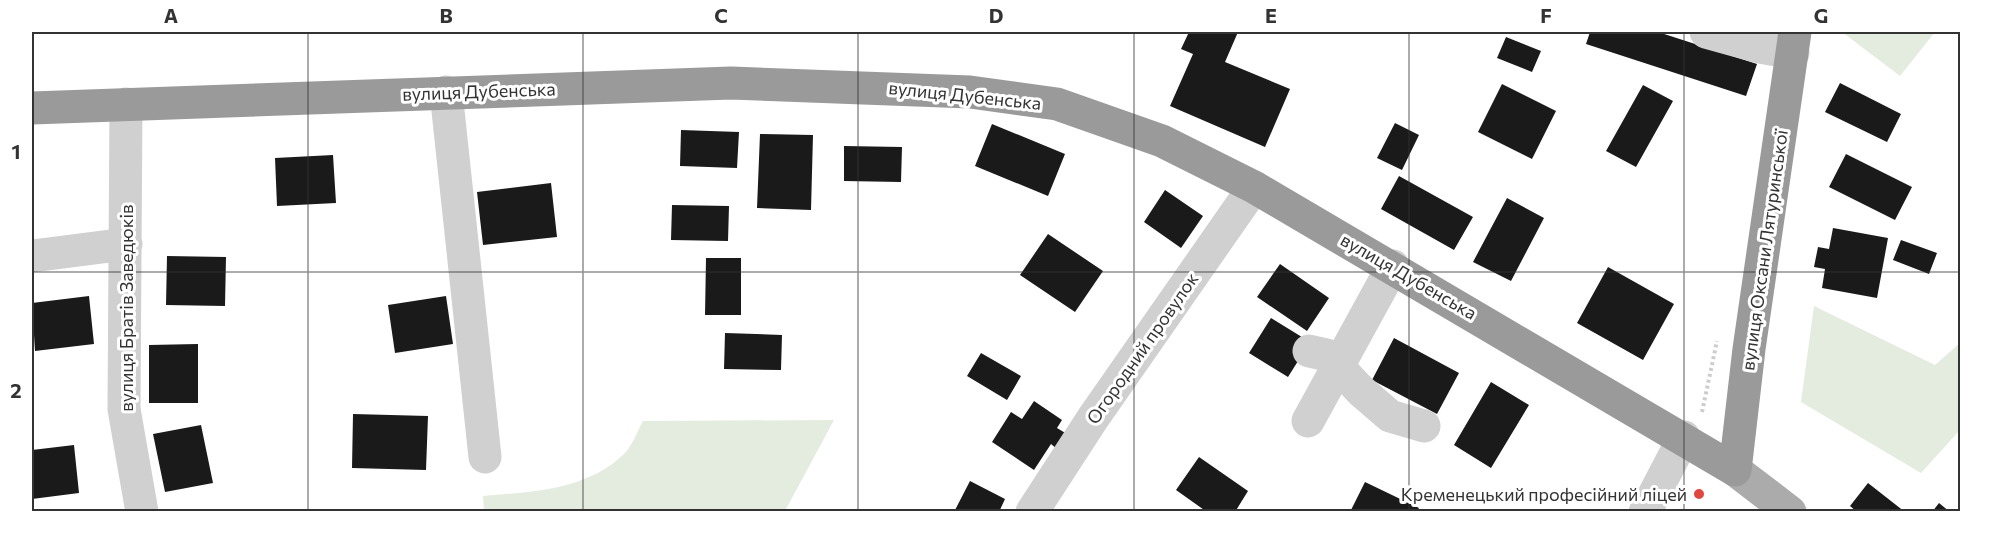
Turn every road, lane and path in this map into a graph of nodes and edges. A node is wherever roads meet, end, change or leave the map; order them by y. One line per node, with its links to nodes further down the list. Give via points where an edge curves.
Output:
1 (1706, 32): 2 (street, via 1760,47)
2 (1794, 42): 17 (highway, вулиця Оксани Лятуринської)
3 (446, 92): 4 (highway, вулиця Дубенська); 6 (highway, вулиця Дубенська, via 731,83 970,92 1057,104 1162,141); 16 (street)
4 (126, 104): 5 (highway, вулиця Дубенська); 7 (street, вулиця Братів Заведюків)
5 (32, 108)
6 (1254, 187): 9 (highway, вулиця Дубенська); 19 (street, Огородний провулок)
7 (126, 244): 8 (street); 18 (street, вулиця Братів Заведюків, via 124,409)
8 (32, 256)
9 (1393, 266): 12 (street); 14 (highway, вулиця Дубенська)
10 (1719, 331): 14 (path, via 1703,413)
11 (1309, 351): 12 (street, via 1327,355)
12 (1340, 366): 13 (street); 15 (street, via 1390,416)
13 (1308, 421)
14 (1688, 422): 17 (highway, вулиця Дубенська); 20 (street)
15 (1424, 426)
16 (485, 457)
17 (1735, 470): 21 (main road, вулиця Дубенська)
18 (142, 512)
19 (1032, 512)
20 (1645, 512)
21 (1790, 512)

